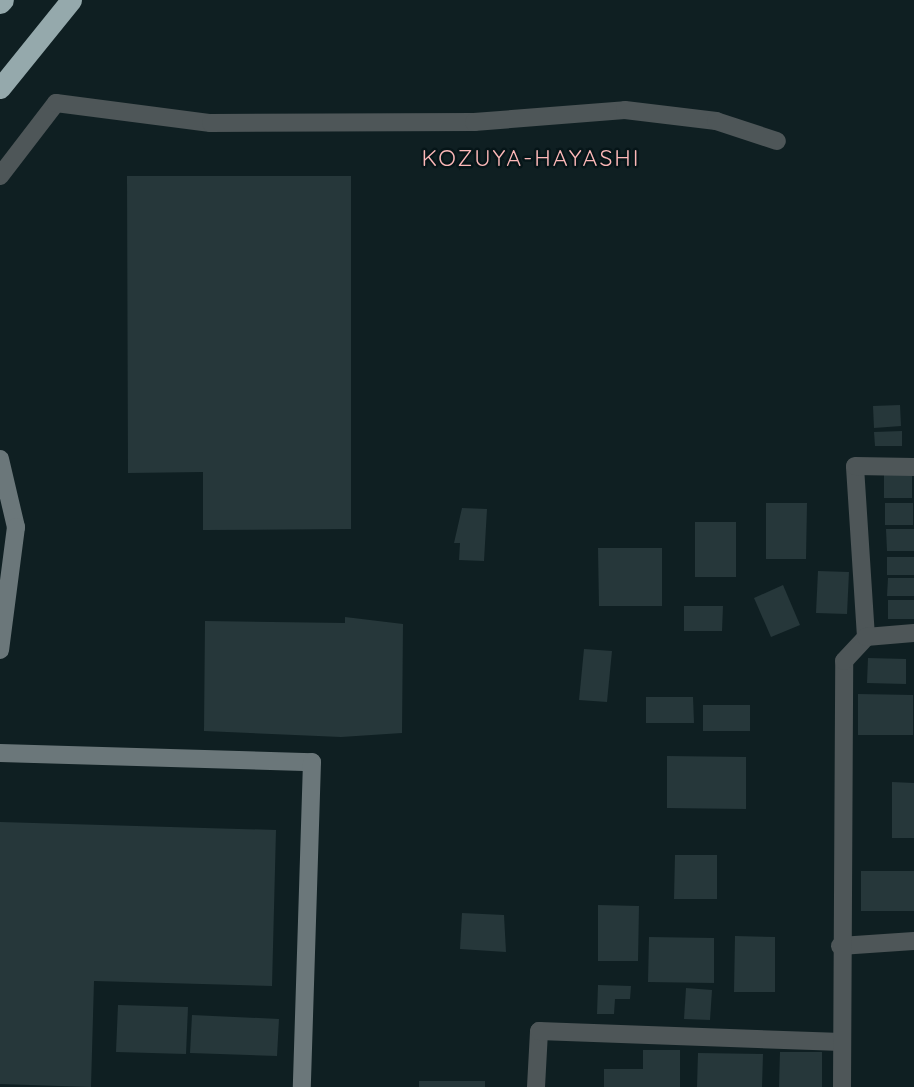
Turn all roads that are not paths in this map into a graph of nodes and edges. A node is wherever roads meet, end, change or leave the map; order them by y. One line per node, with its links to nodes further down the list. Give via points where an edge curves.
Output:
1 (71, 0): 2 (highway)
2 (0, 88)
3 (777, 141): 4 (street, via 716,121 625,110 474,122 211,123 56,103)
4 (0, 176)
5 (0, 458): 9 (street, via 16,527)
6 (914, 467): 8 (street, via 855,466)
7 (914, 633): 8 (street)
8 (866, 637): 12 (street, via 844,661)
9 (0, 650)
10 (0, 753): 14 (street, via 313,762)
11 (914, 941): 12 (street)
12 (840, 946): 13 (street)
13 (842, 1042): 15 (street, via 539,1031); 16 (street)
14 (303, 1087)
15 (536, 1087)
16 (842, 1087)

